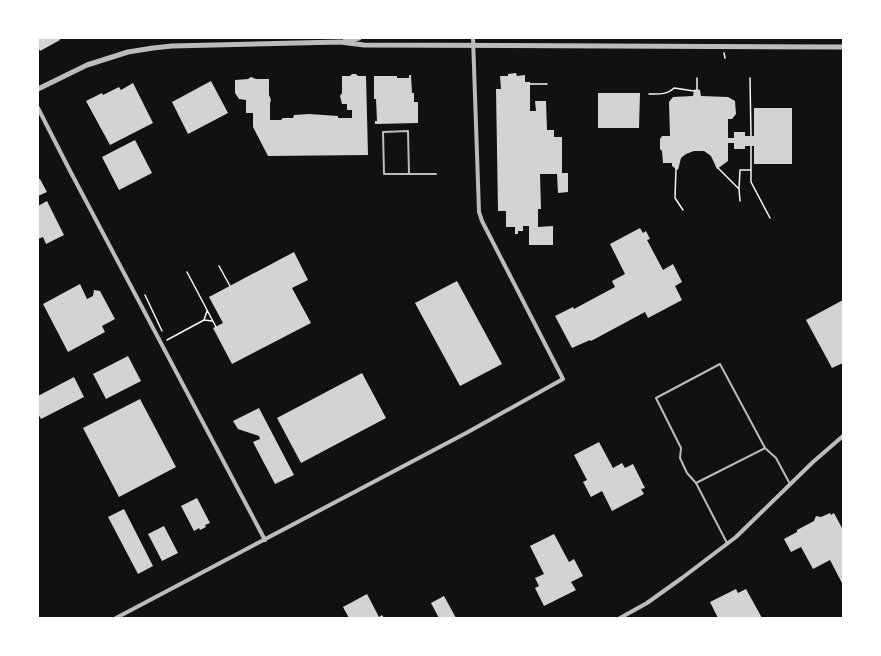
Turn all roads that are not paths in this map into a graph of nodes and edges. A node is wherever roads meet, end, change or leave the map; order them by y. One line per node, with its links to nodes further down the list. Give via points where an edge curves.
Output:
1 (359, 38): 3 (street)
2 (474, 38): 4 (street)
3 (340, 42): 4 (street, via 364,45); 6 (street, via 153,48 128,52 87,65)
4 (474, 46): 5 (street); 14 (street, via 479,212 563,379)
5 (843, 47)
6 (38, 89)
7 (38, 108): 14 (street)
8 (410, 174): 8 (lane, via 384,174 383,132 408,131); 9 (lane)
9 (436, 174)
10 (843, 436): 13 (street)
11 (765, 448): 12 (lane); 12 (lane, via 720,364 656,398 681,448 680,458); 13 (lane, via 776,458)
12 (696, 484): 15 (lane)
13 (791, 484): 15 (street)
14 (265, 540): 16 (street)
15 (727, 544): 17 (street, via 647,603)
16 (116, 618)
17 (620, 618)

